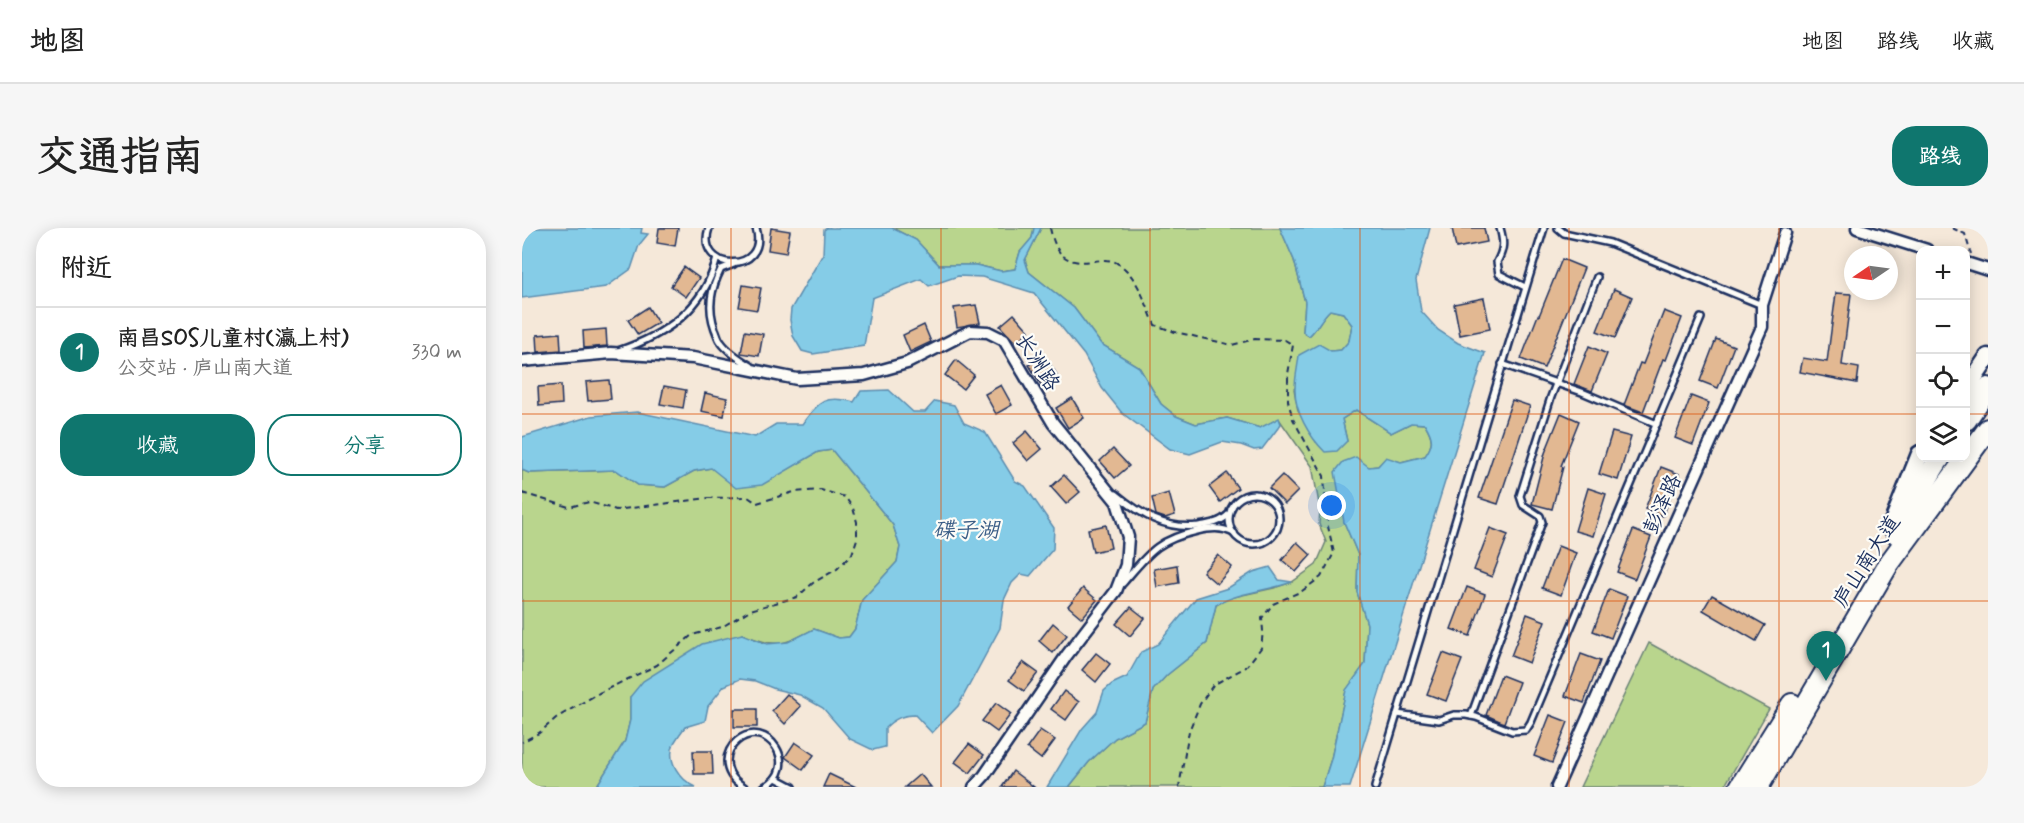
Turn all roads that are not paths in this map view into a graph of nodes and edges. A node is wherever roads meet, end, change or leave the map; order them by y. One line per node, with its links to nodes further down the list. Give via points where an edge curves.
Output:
1 (709, 228): 9 (lane, via 708,246)
2 (756, 228): 10 (lane, via 757,242 751,255)
3 (1500, 228): 14 (lane, via 1504,240 1497,262 1499,274)
4 (1544, 228): 14 (lane)
5 (1558, 228): 15 (lane, via 1564,233 1610,243)
6 (1857, 228): 8 (street)
7 (1785, 233): 15 (street, 彭泽路)
8 (1916, 247)
9 (717, 258): 10 (lane); 17 (lane, via 705,291 684,315 657,335)
10 (734, 264): 21 (lane, via 721,269 715,281 711,318 720,342)
11 (1970, 264): 12 (street)
12 (1988, 270)
13 (1597, 277): 22 (lane)
14 (1525, 287): 20 (lane)
15 (1762, 305): 43 (street, 彭泽路, via 1762,327)
16 (1701, 318): 26 (lane)
17 (611, 353): 19 (street, 长洲路); 21 (street, 长洲路, via 693,358)
18 (1988, 357): 23 (main road)
19 (522, 362)
20 (1502, 364): 22 (lane); 35 (lane)
21 (763, 373): 30 (street, 长洲路, via 798,379 864,375 907,363 970,331 988,332 1004,340 1053,423)
22 (1556, 383): 26 (lane); 36 (lane, via 1520,496 1523,506 1540,516 1542,522)
23 (1970, 383)
24 (1988, 388): 25 (highway)
25 (1970, 413)
26 (1657, 424): 36 (lane, via 1526,730 1512,731)
27 (1988, 429): 45 (highway, 庐山南大道, via 1888,565)
28 (1917, 462): 32 (main road)
29 (1937, 462): 44 (highway, 庐山南大道, via 1906,521)
30 (1099, 480): 31 (lane, via 1131,507 1172,525 1208,525 1222,521); 34 (street, 长洲路, via 1117,502 1128,537 1126,565)
31 (1230, 513): 33 (lane); 33 (lane, via 1246,495 1259,495 1271,501 1278,512 1275,534 1262,543 1250,544)
32 (1891, 527)
33 (1234, 534): 34 (lane, via 1211,528 1165,541 1151,550)
34 (1116, 591): 41 (street, 长洲路)
35 (1397, 714): 36 (lane, via 1439,720 1454,715); 42 (lane)
36 (1471, 716)
37 (776, 778): 38 (lane, via 781,761 775,744 768,738 750,735 735,743 727,759 731,776); 39 (lane); 40 (lane)
38 (744, 787)
39 (764, 787)
40 (792, 787)
41 (974, 787)
42 (1375, 787)
43 (1557, 787)
44 (1740, 787)
45 (1758, 787)

